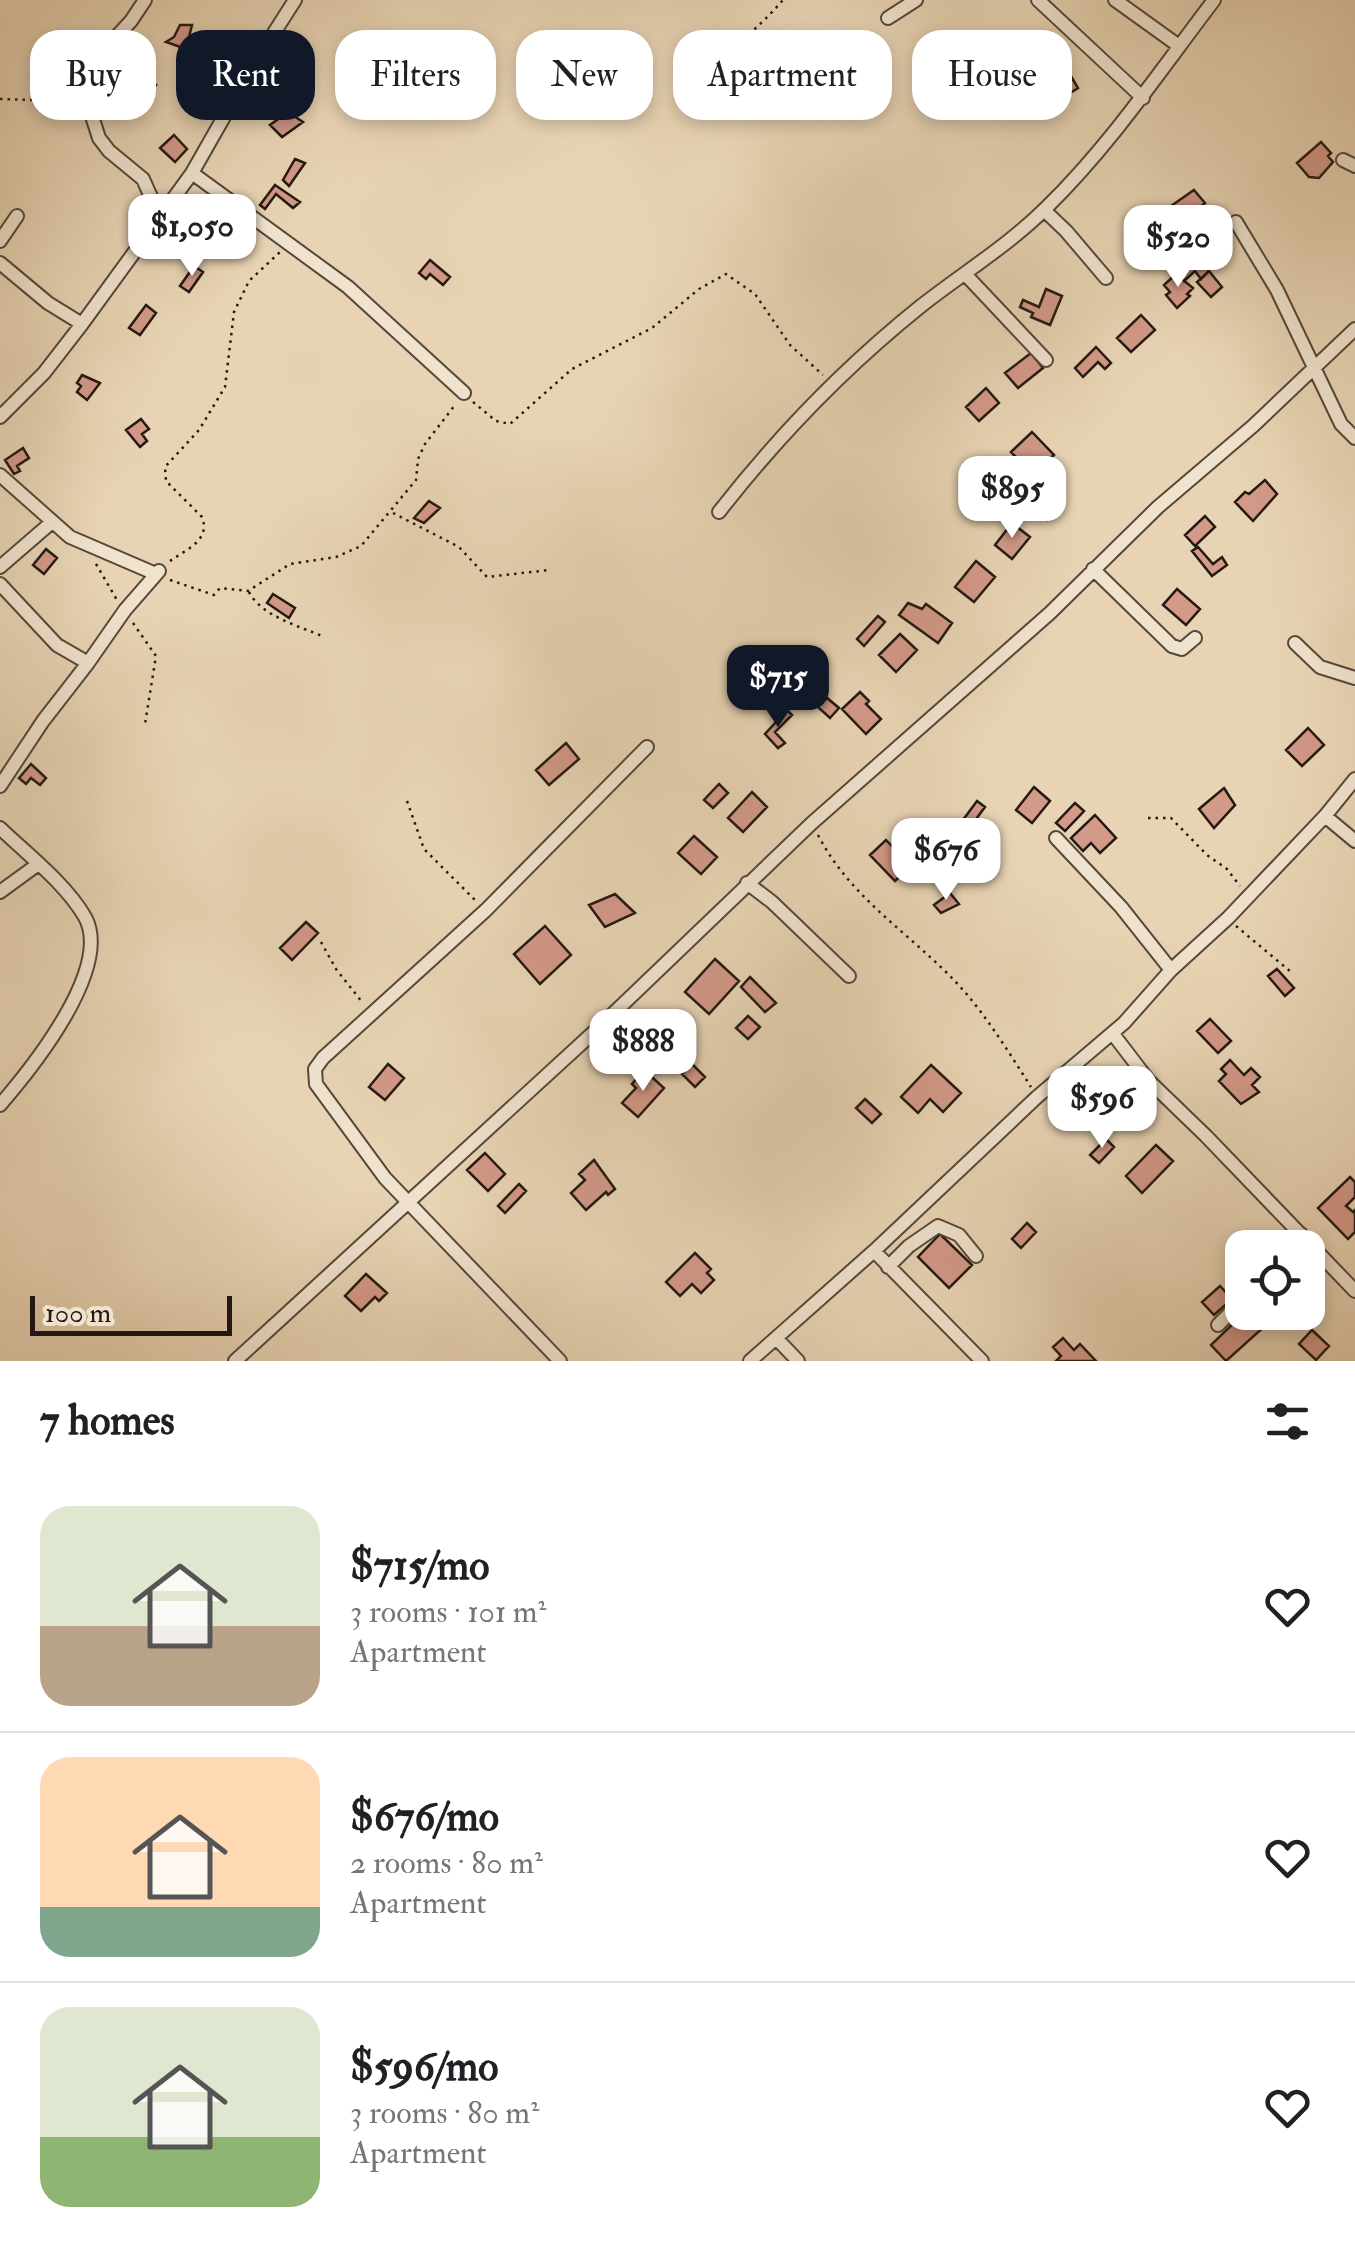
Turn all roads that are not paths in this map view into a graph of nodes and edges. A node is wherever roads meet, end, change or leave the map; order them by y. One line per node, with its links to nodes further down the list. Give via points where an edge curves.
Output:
1 (145, 0): 12 (street, via 83,80 99,138 144,180)
2 (295, 0): 10 (street)
3 (916, 0): 7 (street)
4 (1038, 0): 9 (street)
5 (1115, 0): 8 (street)
6 (1214, 0): 8 (street)
7 (888, 18)
8 (1179, 46): 9 (street)
9 (1143, 98): 11 (street)
10 (192, 173): 12 (street); 23 (street, via 348,287)
11 (1044, 210): 17 (street); 18 (street)
12 (159, 215): 19 (street)
13 (17, 216): 15 (street)
14 (1236, 222): 22 (street)
15 (0, 242)
16 (0, 263): 19 (street)
17 (966, 274): 21 (street); 27 (street, via 832,384)
18 (1106, 278)
19 (82, 324): 24 (street)
20 (1355, 329): 22 (street)
21 (1046, 360)
22 (1315, 369): 25 (street, via 1340,424); 30 (street)
23 (464, 393)
24 (0, 417)
25 (1355, 438)
26 (0, 475): 28 (street)
27 (719, 512)
28 (52, 522): 29 (street); 34 (street, via 86,545 156,574)
29 (0, 567)
30 (1093, 569): 32 (street, via 1172,646 1182,649); 44 (street)
31 (0, 584): 34 (street, via 57,646)
32 (1195, 638)
33 (1295, 643): 35 (street, via 1320,668)
34 (88, 664): 38 (street)
35 (1355, 678)
36 (647, 747): 50 (street, via 315,1070 316,1084)
37 (1355, 779): 39 (street)
38 (0, 786)
39 (1325, 816): 42 (street); 46 (street)
40 (0, 828): 43 (street)
41 (1056, 838): 46 (street)
42 (1355, 841)
43 (37, 864): 45 (street); 49 (street, via 82,912 91,948 64,1018)
44 (747, 883): 47 (street); 50 (street)
45 (0, 892)
46 (1170, 970): 48 (street)
47 (849, 976)
48 (1112, 1034): 51 (street, via 1149,1081); 52 (street)
49 (0, 1105)
50 (410, 1203): 60 (street); 61 (street)
51 (1296, 1230)
52 (874, 1252): 55 (street); 59 (street)
53 (976, 1256): 55 (street, via 960,1235 942,1226)
54 (1325, 1259): 56 (street)
55 (888, 1267): 64 (street)
56 (1355, 1290)
57 (1225, 1318): 58 (street)
58 (1218, 1325)
59 (776, 1338): 62 (street); 63 (street)
60 (235, 1361)
61 (560, 1361)
62 (750, 1361)
63 (798, 1361)
64 (982, 1361)

